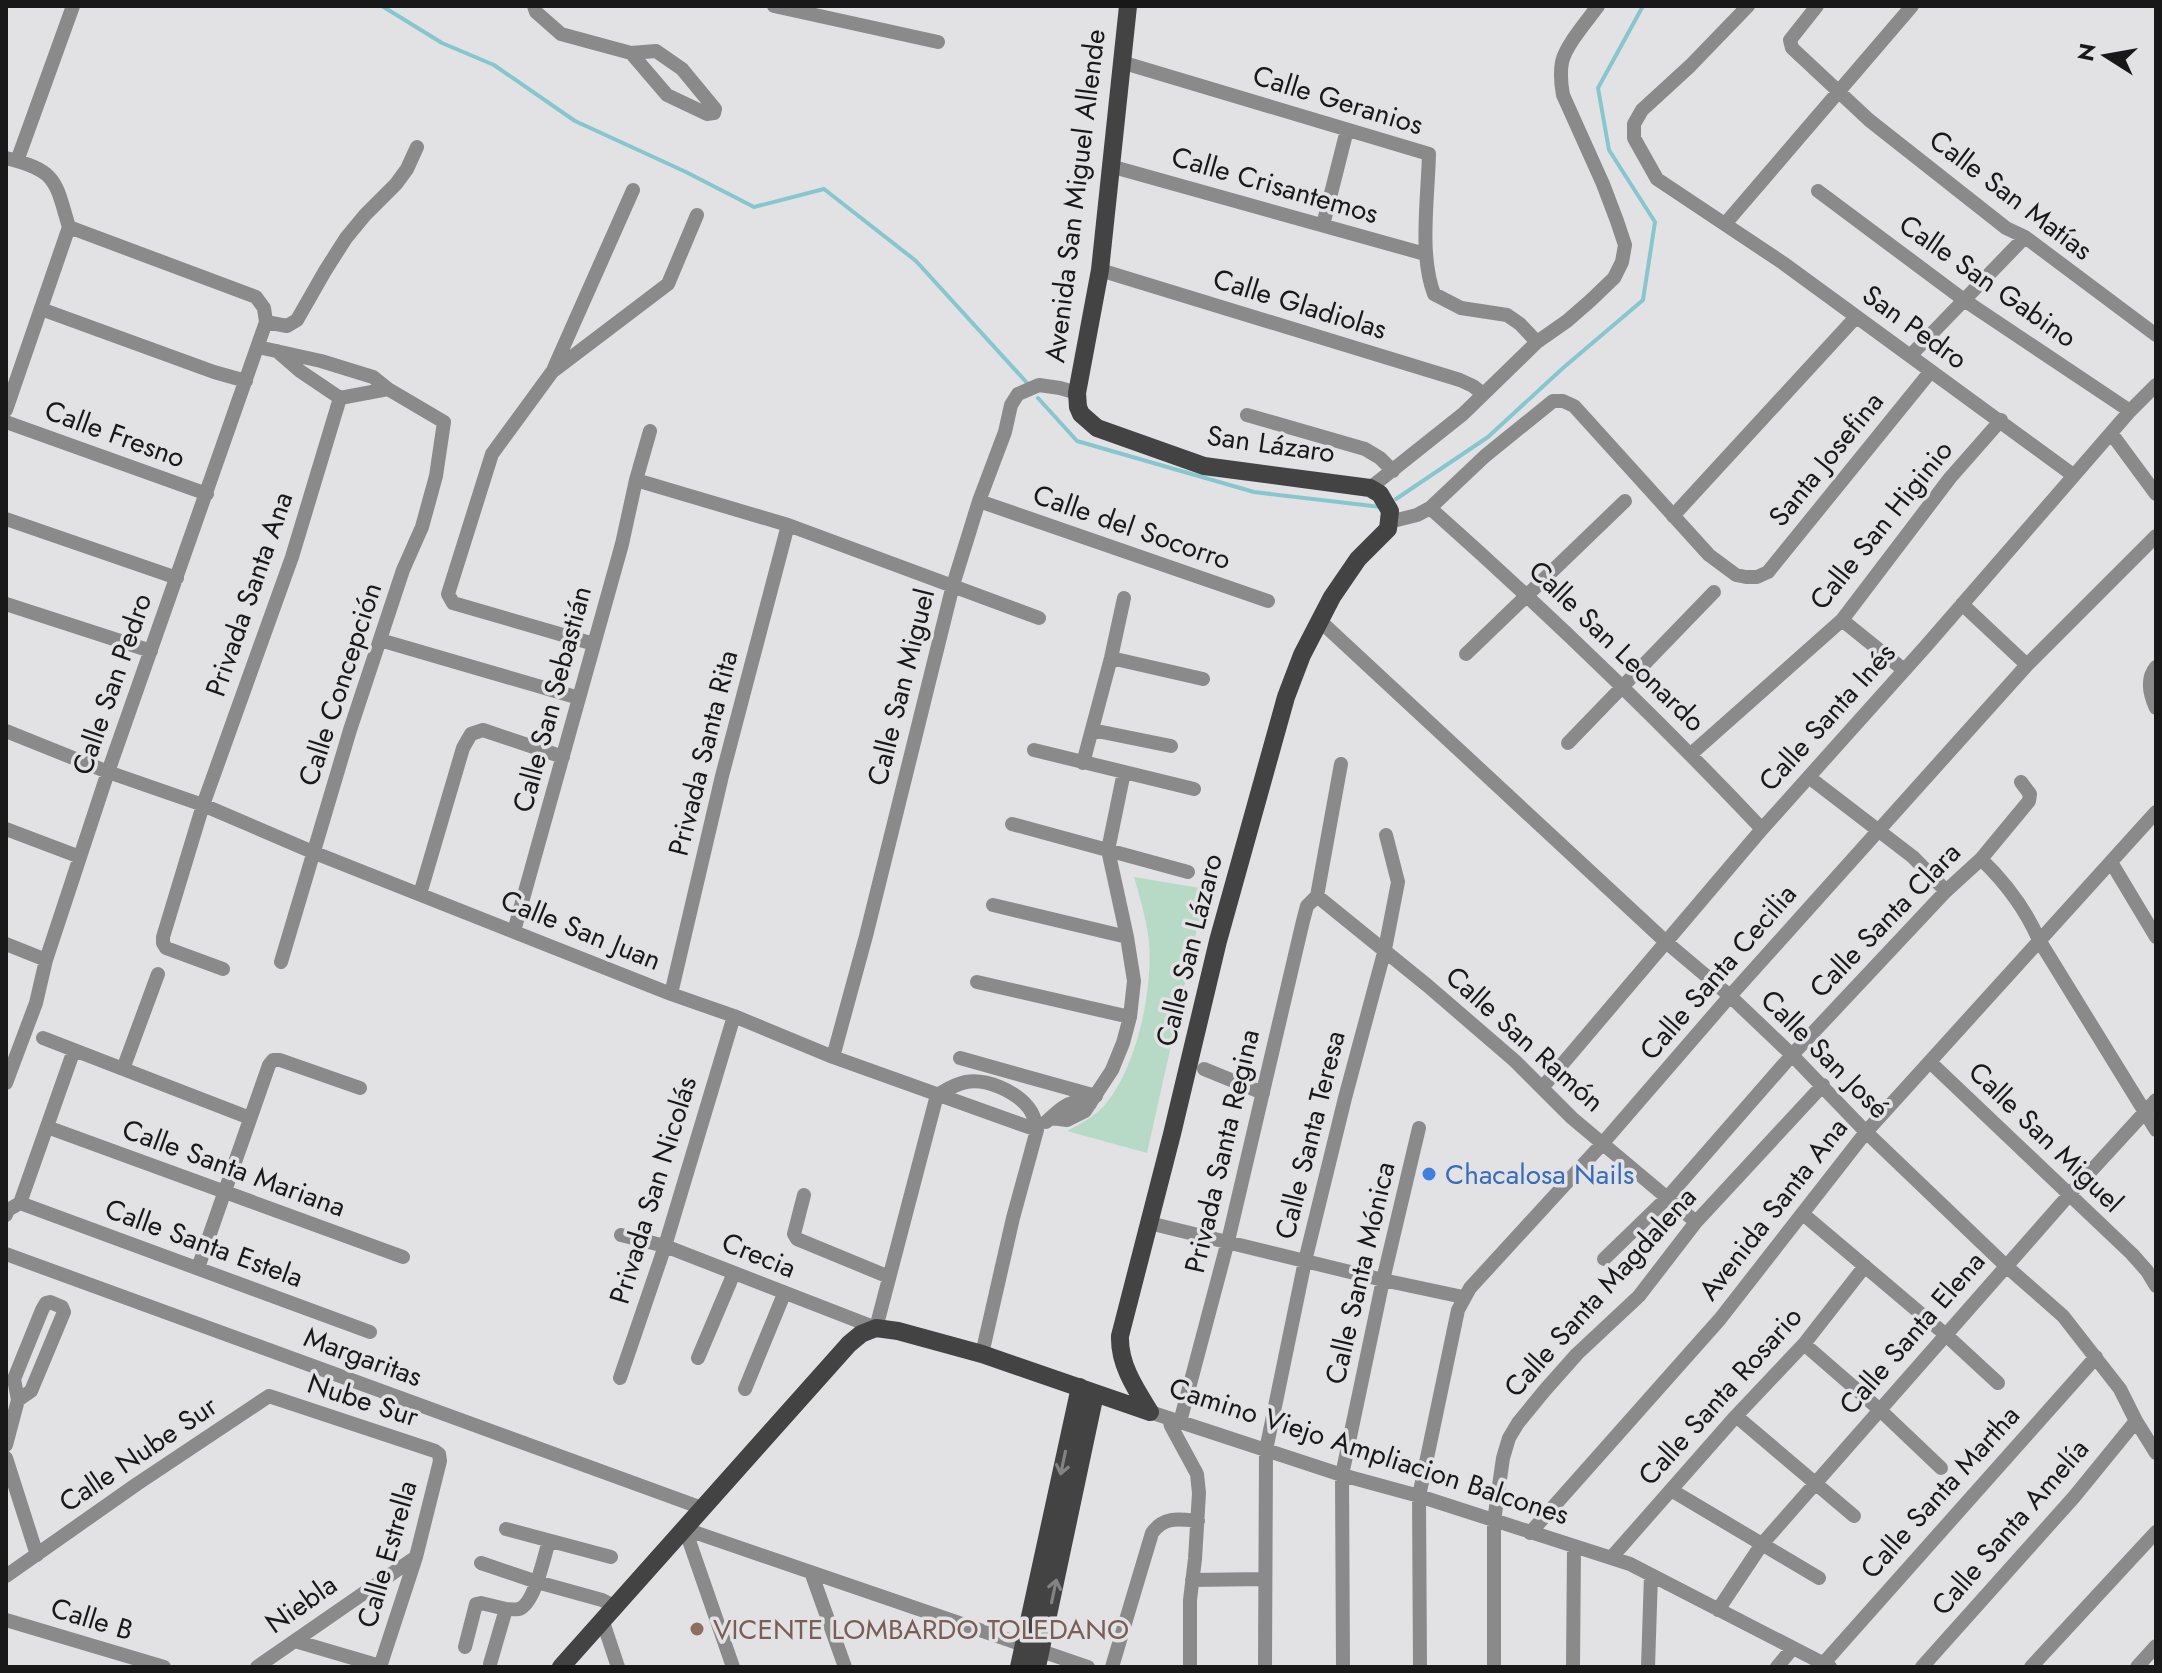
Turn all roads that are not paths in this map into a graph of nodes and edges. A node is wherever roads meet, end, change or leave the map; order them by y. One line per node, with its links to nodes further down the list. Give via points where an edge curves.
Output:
1 (73, 6): 15 (street)
2 (534, 6): 10 (street, via 561,34)
3 (774, 6): 9 (street)
4 (1128, 6): 11 (main road, Avenida San Miguel Allende)
5 (1598, 6): 31 (street, via 1566,51 1561,79 1625,245 1622,262 1590,301)
6 (1748, 6): 20 (street, San Pedro, via 1634,124 1634,138 1657,179)
7 (1817, 6): 12 (street, Calle San Matías, via 1790,40)
8 (1912, 6): 12 (street)
9 (938, 42)
10 (631, 53): 10 (street, via 667,95 714,113 682,69 656,51)
11 (1121, 62): 13 (street, Calle Geranios); 16 (main road, Avenida San Miguel Allende)
12 (1838, 92): 20 (street); 23 (street, Calle San Matías, via 2006,228)
13 (1347, 130): 21 (street); 24 (street, Calle Geranios, via 1429,154)
14 (417, 147): 29 (street, via 407,169 346,238 297,320 287,326)
15 (12, 160): 22 (street, via 47,174 56,184)
16 (1110, 166): 21 (street, Calle Crisantemos); 25 (main road, Avenida San Miguel Allende)
17 (633, 190): 37 (street)
18 (1818, 191): 26 (street, Calle San Gabino)
19 (697, 215): 37 (street, via 668,284)
20 (1725, 224): 28 (street, San Pedro)
21 (1323, 225): 24 (street, Calle Crisantemos)
22 (69, 227): 27 (street); 29 (street, via 256,297)
23 (2025, 237): 26 (street); 30 (street, Calle San Matías)
24 (1425, 254): 31 (street, Calle Geranios, via 1434,294 1461,308 1507,315)
25 (1100, 270): 41 (main road, Avenida San Miguel Allende); 42 (street, Calle Gladiolas, via 1460,380)
26 (1964, 300): 34 (street); 45 (street, Calle San Gabino)
27 (41, 309): 38 (street); 44 (street)
28 (1856, 317): 34 (street, San Pedro); 60 (street)
29 (266, 322): 32 (street, Calle San Pedro)
30 (2156, 335)
31 (1537, 342): 42 (street)
32 (258, 347): 33 (street); 38 (street, Calle San Pedro)
33 (275, 350): 35 (street); 43 (street)
34 (1910, 356): 36 (street, San Pedro)
35 (321, 361): 40 (street, via 373,377); 43 (street)
36 (1931, 371): 47 (street, San Pedro); 60 (street, Santa Josefina, via 1768,572 1736,575)
37 (552, 372): 76 (street, via 492,454 448,594 453,603)
38 (246, 381): 54 (street, Calle San Pedro)
39 (2156, 385): 45 (street, Calle Santa Inés)
40 (388, 389): 43 (street); 75 (street, Calle Concepción, via 444,422 422,527)
41 (1077, 393): 56 (street, Calle San Miguel, via 1039,385 1018,394); 58 (main road, San Lázaro, via 1081,414 1097,428 1204,466)
42 (1483, 394): 51 (street)
43 (340, 398): 101 (street, Privada Santa Ana, via 292,557)
44 (6, 410)
45 (2130, 411): 50 (street, Calle Santa Inés)
46 (1247, 415): 51 (street, via 1365,449)
47 (2001, 420): 52 (street, San Pedro); 74 (street, Calle San Higinio)
48 (6, 422): 54 (street, Calle Fresno)
49 (650, 431): 53 (street, Calle San Sebastián)
50 (2111, 433): 52 (street, Calle Santa Inés); 55 (street)
51 (1393, 471): 58 (street)
52 (2073, 475): 71 (street, Calle Santa Inés)
53 (636, 480): 62 (street); 76 (street, Calle San Sebastián)
54 (207, 494): 64 (street, Calle San Pedro)
55 (2156, 494)
56 (979, 501): 65 (street, Calle San Miguel); 69 (street, Calle del Socorro)
57 (1625, 501): 67 (street)
58 (1383, 505): 59 (street, via 1417,515); 73 (main road, Calle San Lázaro, via 1388,529 1358,559)
59 (1430, 508): 60 (street, via 1506,438 1553,401 1563,401 1574,406); 67 (street, Calle San Leonardo)
60 (1673, 516)
61 (6, 519): 64 (street)
62 (788, 525): 65 (street); 130 (street, Privada Santa Rita)
63 (2156, 536): 80 (street, Calle Santa Cecilia)
64 (177, 578): 77 (street, Calle San Pedro)
65 (953, 585): 72 (street); 138 (street, Calle San Miguel)
66 (1714, 592): 84 (street)
67 (1529, 596): 78 (street); 84 (street, Calle San Leonardo)
68 (1124, 598): 79 (street)
69 (1268, 601)
70 (6, 604): 77 (street)
71 (1962, 604): 80 (street); 82 (street, Calle Santa Inés)
72 (1039, 618)
73 (1319, 620): 122 (street, Calle San José); 166 (main road, Calle San Lázaro, via 1286,697 1218,941)
74 (1842, 620): 82 (street); 92 (street, Calle San Higinio)
75 (380, 640): 85 (street); 109 (street, Calle Concepción)
76 (594, 644): 85 (street, Calle San Sebastián)
77 (151, 651): 96 (street, Calle San Pedro)
78 (1466, 654)
79 (1111, 658): 83 (street); 87 (street)
80 (2027, 665): 106 (street, Calle Santa Cecilia)
81 (2156, 667): 86 (street, via 2150,687)
82 (1904, 670): 98 (street, Calle Santa Inés)
83 (1203, 679)
84 (1622, 685): 89 (street); 92 (street, Calle San Leonardo)
85 (579, 698): 93 (street, Calle San Sebastián)
86 (2156, 708)
87 (1092, 730): 90 (street); 94 (street)
88 (6, 731): 96 (street, Calle San Juan)
89 (1568, 743)
90 (1171, 746)
91 (1034, 750): 94 (street)
92 (1691, 754): 105 (street, Calle San Leonardo)
93 (563, 757): 115 (street, via 483,730 471,734); 118 (street, Calle San Sebastián)
94 (1083, 763): 97 (street)
95 (1341, 764): 116 (street, Privada Santa Regina)
96 (108, 772): 101 (street, Calle San Juan); 110 (street, Calle San Pedro)
97 (1124, 772): 100 (street); 108 (street)
98 (1810, 778): 105 (street, Calle Santa Inés); 106 (street)
99 (2021, 782): 111 (street, Calle Santa Clara, via 2029,801)
100 (1194, 789)
101 (203, 805): 109 (street, Calle San Juan); 127 (street, Privada Santa Ana, via 163,943)
102 (2156, 812): 112 (street, Avenida Santa Ana)
103 (1012, 824): 108 (street)
104 (6, 829): 110 (street)
105 (1762, 829): 122 (street, Calle Santa Inés)
106 (1878, 830): 114 (street); 131 (street, Calle Santa Cecilia)
107 (1386, 835): 124 (street, Calle Santa Teresa, via 1398,882)
108 (1108, 850): 113 (street); 119 (street)
109 (315, 853): 115 (street, Calle San Juan); 126 (street, Calle Concepción)
110 (80, 857): 125 (street, Calle San Pedro)
111 (1981, 859): 114 (street, Calle Santa Clara); 121 (street, via 2017,899)
112 (2111, 862): 120 (street); 121 (street, Avenida Santa Ana)
113 (1188, 872)
114 (1946, 891): 137 (street, Calle Santa Clara)
115 (420, 894): 118 (street, Calle San Juan)
116 (1317, 896): 124 (street, Calle San Ramón); 147 (street, Privada Santa Regina, via 1307,906)
117 (993, 905): 119 (street)
118 (514, 931): 130 (street, Calle San Juan)
119 (1127, 937): 133 (street, via 1134,981)
120 (2156, 937)
121 (2039, 940): 140 (street, Avenida Santa Ana); 151 (street)
122 (1666, 942): 131 (street, Calle San José); 146 (street, Calle Santa Inés)
123 (6, 944): 125 (street)
124 (1385, 949): 146 (street, Calle San Ramón); 173 (street, Calle Santa Teresa)
125 (46, 960): 135 (street, Calle San Pedro, via 36,1003)
126 (281, 962)
127 (223, 969)
128 (158, 974): 141 (street)
129 (977, 982): 133 (street)
130 (671, 994): 132 (street, Calle San Juan)
131 (1730, 996): 137 (street, Calle San José); 158 (street, Calle Santa Cecilia)
132 (734, 1016): 138 (street, Calle San Juan); 169 (street, Privada San Nicolás)
133 (1130, 1017): 149 (street, via 1112,1070)
134 (43, 1038): 136 (street)
135 (13, 1045): 143 (street, Calle San Pedro)
136 (74, 1050): 141 (street); 153 (street)
137 (1792, 1055): 144 (street, Calle San José); 162 (street, Calle Santa Clara)
138 (833, 1057): 148 (street, Calle San Juan)
139 (960, 1058): 149 (street)
140 (1931, 1063): 157 (street, Avenida Santa Ana); 161 (street, Calle San Miguel)
141 (123, 1069): 152 (street)
142 (1204, 1069): 147 (street)
143 (6, 1083)
144 (1823, 1085): 157 (street, Calle San José); 165 (street, Calle Santa Magdalena)
145 (360, 1088): 152 (street, via 273,1060)
146 (1542, 1088): 158 (street, Calle San Ramón)
147 (1263, 1093): 168 (street, Privada Santa Regina)
148 (937, 1095): 155 (street, Calle San Juan); 155 (street, via 964,1082 990,1084 1021,1099); 178 (street)
149 (1093, 1100): 155 (street, via 1061,1107)
150 (2156, 1100): 151 (street, Calle Santa Elena)
151 (2144, 1114): 156 (street); 161 (street, Calle Santa Elena)
152 (250, 1118): 159 (street)
153 (47, 1127): 159 (street, Calle Santa Mariana); 163 (street)
154 (1419, 1128): 179 (street, Calle Santa Mónica)
155 (1037, 1130): 187 (street)
156 (2156, 1130)
157 (1866, 1132): 164 (street, Avenida Santa Ana); 175 (street, Calle San José)
158 (1602, 1144): 162 (street, Calle San Ramón); 182 (street, Calle Santa Cecilia)
159 (224, 1192): 171 (street, Calle Santa Mariana); 176 (street)
160 (804, 1195): 178 (street, via 797,1239)
161 (2069, 1195): 175 (street, Calle Santa Elena); 180 (street, Calle San Miguel, via 2132,1254)
162 (1667, 1198): 165 (street, Calle San Ramón); 172 (street, Calle Santa Clara)
163 (10, 1209): 176 (street, Calle Santa Estela)
164 (1803, 1214): 174 (street); 218 (street, Avenida Santa Ana, via 1685,1361)
165 (1696, 1222): 214 (street, Calle Santa Magdalena, via 1639,1296 1577,1354 1518,1423 1503,1458)
166 (1149, 1223): 168 (street); 197 (main road, Calle San Lázaro, via 1119,1350)
167 (621, 1235): 169 (street, Crecia)
168 (1228, 1241): 173 (street); 199 (street, Privada Santa Regina)
169 (665, 1246): 177 (street, Crecia); 190 (street, Privada San Nicolás)
170 (6, 1254): 211 (street, Margaritas)
171 (403, 1257)
172 (1604, 1259)
173 (1305, 1261): 179 (street); 202 (street, Calle Santa Teresa)
174 (1865, 1266): 185 (street); 186 (street, Calle Santa Rosario)
175 (2006, 1266): 185 (street, Calle Santa Elena); 188 (street, Calle San José, via 2063,1316)
176 (198, 1268): 184 (street, Calle Santa Estela)
177 (734, 1273): 181 (street, Crecia); 189 (street)
178 (889, 1277): 183 (street)
179 (1383, 1280): 182 (street); 207 (street, Calle Santa Mónica)
180 (2156, 1286)
181 (784, 1294): 183 (street, Crecia); 192 (street)
182 (1463, 1297): 210 (street, Calle Santa Cecilia)
183 (876, 1328): 187 (main road, Camino Viejo Ampliacion Balcones); 211 (main road, via 849,1344)
184 (370, 1332)
185 (1946, 1335): 191 (street); 196 (street, Calle Santa Elena)
186 (1804, 1344): 196 (street); 198 (street, Calle Santa Rosario)
187 (982, 1354): 193 (main road, Camino Viejo Ampliacion Balcones)
188 (2096, 1357): 200 (street, Calle San José); 245 (street, Calle Santa Martha)
189 (698, 1358)
190 (620, 1378)
191 (1998, 1383)
192 (745, 1389)
193 (1087, 1390): 197 (main road, Camino Viejo Ampliacion Balcones); 243 (main road)
194 (269, 1396): 204 (street, Nube Sur); 222 (street, Calle Nube Sur)
195 (18, 1400): 195 (street, via 14,1379 50,1302 64,1312 31,1391); 201 (street)
196 (1880, 1410): 206 (street); 208 (street, Calle Santa Elena)
197 (1150, 1412): 199 (street, Camino Viejo Ampliacion Balcones)
198 (1736, 1416): 208 (street); 209 (street, Calle Santa Rosario)
199 (1174, 1420): 202 (street, Camino Viejo Ampliacion Balcones); 213 (street, via 1171,1426 1197,1474)
200 (2136, 1421): 203 (street, Calle San José); 264 (street, Calle Santa Amelía)
201 (6, 1445)
202 (1266, 1450): 207 (street, Camino Viejo Ampliacion Balcones); 231 (street, Calle Santa Teresa)
203 (2156, 1453)
204 (439, 1454): 223 (street, Calle Estrella)
205 (6, 1458): 222 (street, Calle Nube Sur)
206 (1941, 1468)
207 (1342, 1475): 210 (street, Camino Viejo Ampliacion Balcones); 258 (street, Calle Santa Mónica)
208 (1814, 1483): 212 (street); 220 (street, Calle Santa Elena)
209 (1671, 1490): 220 (street); 225 (street, Calle Santa Rosario)
210 (1419, 1496): 214 (street, Camino Viejo Ampliacion Balcones); 259 (street, Calle Santa Cecilia)
211 (702, 1508): 216 (main road)
212 (1854, 1516)
213 (1198, 1521): 232 (street); 255 (street, via 1174,1518 1152,1533)
214 (1494, 1521): 218 (street, Camino Viejo Ampliacion Balcones); 260 (street, Calle Santa Magdalena)
215 (506, 1529): 219 (street)
216 (685, 1529): 227 (street); 234 (main road); 251 (street)
217 (2156, 1532): 265 (street)
218 (1530, 1533): 221 (street, Camino Viejo Ampliacion Balcones)
219 (549, 1541): 224 (street); 233 (street)
220 (1762, 1544): 230 (street); 236 (street, Calle Santa Elena)
221 (1574, 1546): 225 (street, Camino Viejo Ampliacion Balcones); 261 (street)
222 (37, 1555): 229 (street, Calle Nube Sur)
223 (416, 1557): 239 (street, Niebla); 248 (street, Calle Estrella)
224 (611, 1557)
225 (1611, 1558): 228 (street, Camino Viejo Ampliacion Balcones)
226 (481, 1563): 233 (street)
227 (811, 1572): 243 (street); 252 (street)
228 (1651, 1575): 236 (street, Camino Viejo Ampliacion Balcones); 262 (street)
229 (6, 1576)
230 (1819, 1578)
231 (1265, 1579): 232 (street); 257 (street, Calle Santa Teresa)
232 (1192, 1580): 256 (street)
233 (537, 1582): 234 (street); 235 (street, via 525,1605)
234 (616, 1607): 238 (main road)
235 (506, 1609): 241 (street, via 476,1604); 244 (street)
236 (1718, 1610): 242 (street, Camino Viejo Ampliacion Balcones)
237 (6, 1620): 246 (street, Calle B)
238 (603, 1622): 249 (main road); 250 (street)
239 (295, 1641): 247 (street, Niebla); 248 (street)
240 (2156, 1646): 266 (street)
241 (465, 1647)
242 (1792, 1649): 245 (street, Camino Viejo Ampliacion Balcones); 263 (street)
243 (1034, 1654): 253 (main road); 254 (street)
244 (490, 1664)
245 (1826, 1665)
246 (164, 1667)
247 (257, 1667)
248 (380, 1667)
249 (561, 1667)
250 (618, 1667)
251 (733, 1667)
252 (845, 1667)
253 (1019, 1667)
254 (1088, 1667)
255 (1112, 1667)
256 (1190, 1667)
257 (1265, 1667)
258 (1343, 1667)
259 (1420, 1667)
260 (1494, 1667)
261 (1573, 1667)
262 (1648, 1667)
263 (1777, 1667)
264 (1922, 1667)
265 (2031, 1667)
266 (2137, 1667)

